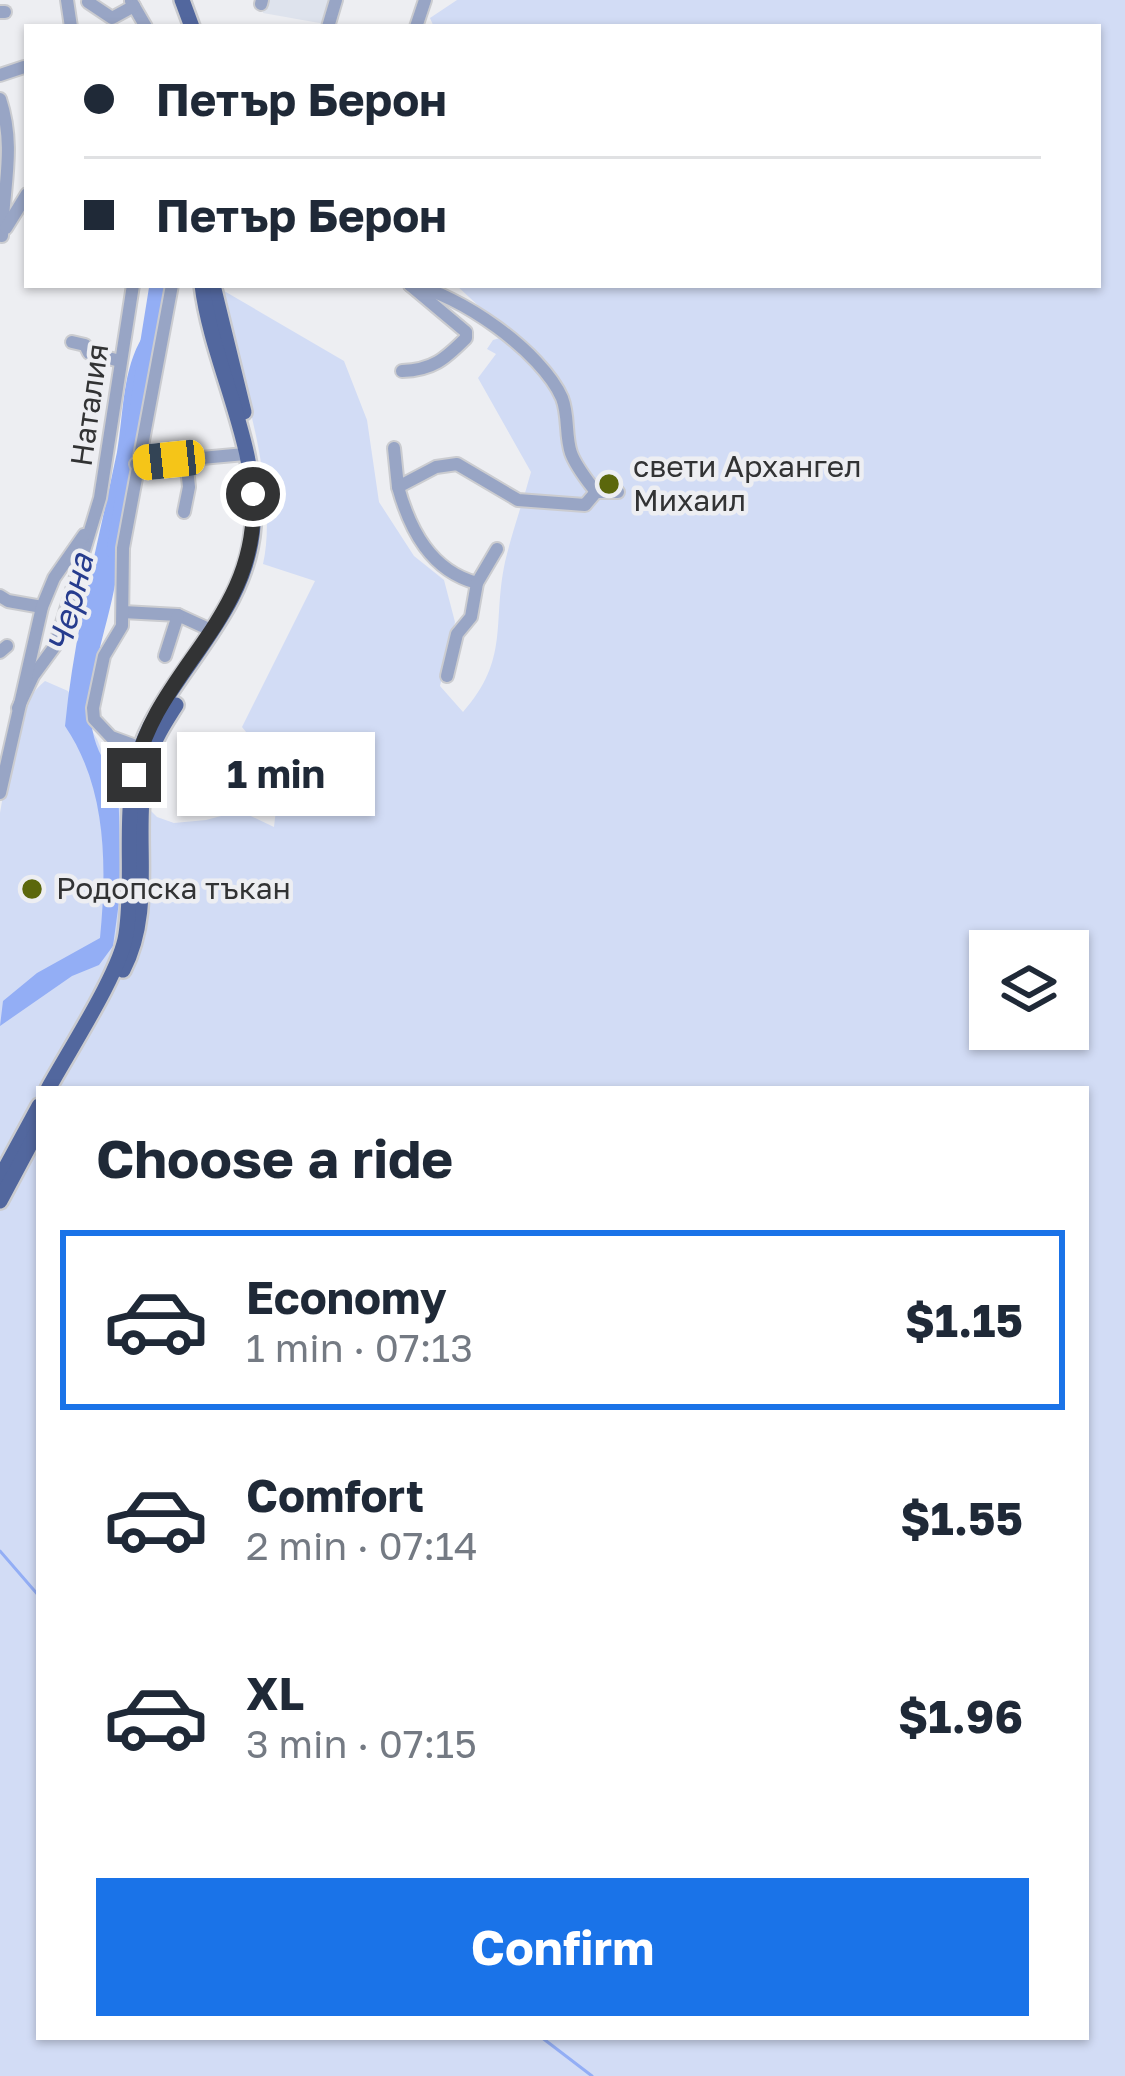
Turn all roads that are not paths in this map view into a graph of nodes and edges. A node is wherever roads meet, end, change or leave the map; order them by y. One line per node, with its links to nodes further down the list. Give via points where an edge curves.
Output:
1 (88, 2): 2 (street, via 112,17)
2 (133, 3)
3 (24, 67): 4 (street)
4 (0, 75)
5 (0, 99): 6 (street)
6 (5, 136): 8 (street, via 10,171)
7 (24, 199): 8 (street)
8 (1, 238)
9 (132, 288): 16 (street, Наталия)
10 (171, 288): 21 (street)
11 (203, 288): 19 (main road)
12 (214, 288): 40 (main road, via 258,468 261,543 240,605 151,749 139,935)
13 (413, 288): 17 (street, via 466,338 443,362)
14 (421, 288): 23 (street, via 448,295 516,341 560,394 570,451)
15 (72, 342): 16 (street)
16 (120, 361): 26 (street, Наталия, via 105,475)
17 (402, 370)
18 (394, 448): 22 (street)
19 (244, 454): 20 (street); 33 (main road, via 254,511 250,550)
20 (186, 458): 21 (street); 25 (street)
21 (136, 464): 31 (street)
22 (398, 487): 23 (street, via 458,464 526,501 585,505); 28 (street, via 440,566)
23 (596, 492): 24 (street)
24 (618, 492)
25 (184, 512)
26 (88, 530): 30 (street, Наталия); 36 (street, Наталия, via 58,638)
27 (496, 549): 28 (street)
28 (477, 584): 35 (street)
29 (0, 596): 30 (street)
30 (41, 607): 36 (street, Наталия)
31 (123, 612): 32 (street); 37 (street, via 104,656 94,719 111,737)
32 (178, 615): 33 (street); 34 (street)
33 (213, 631): 37 (main road)
34 (165, 656)
35 (447, 676)
36 (18, 708): 38 (street, Наталия)
37 (141, 748): 39 (main road, via 130,801 124,944)
38 (0, 793)
39 (50, 1086)
40 (62, 1086)
41 (36, 1112): 43 (main road)
42 (36, 1134): 44 (main road)
43 (0, 1178)
44 (0, 1201)

